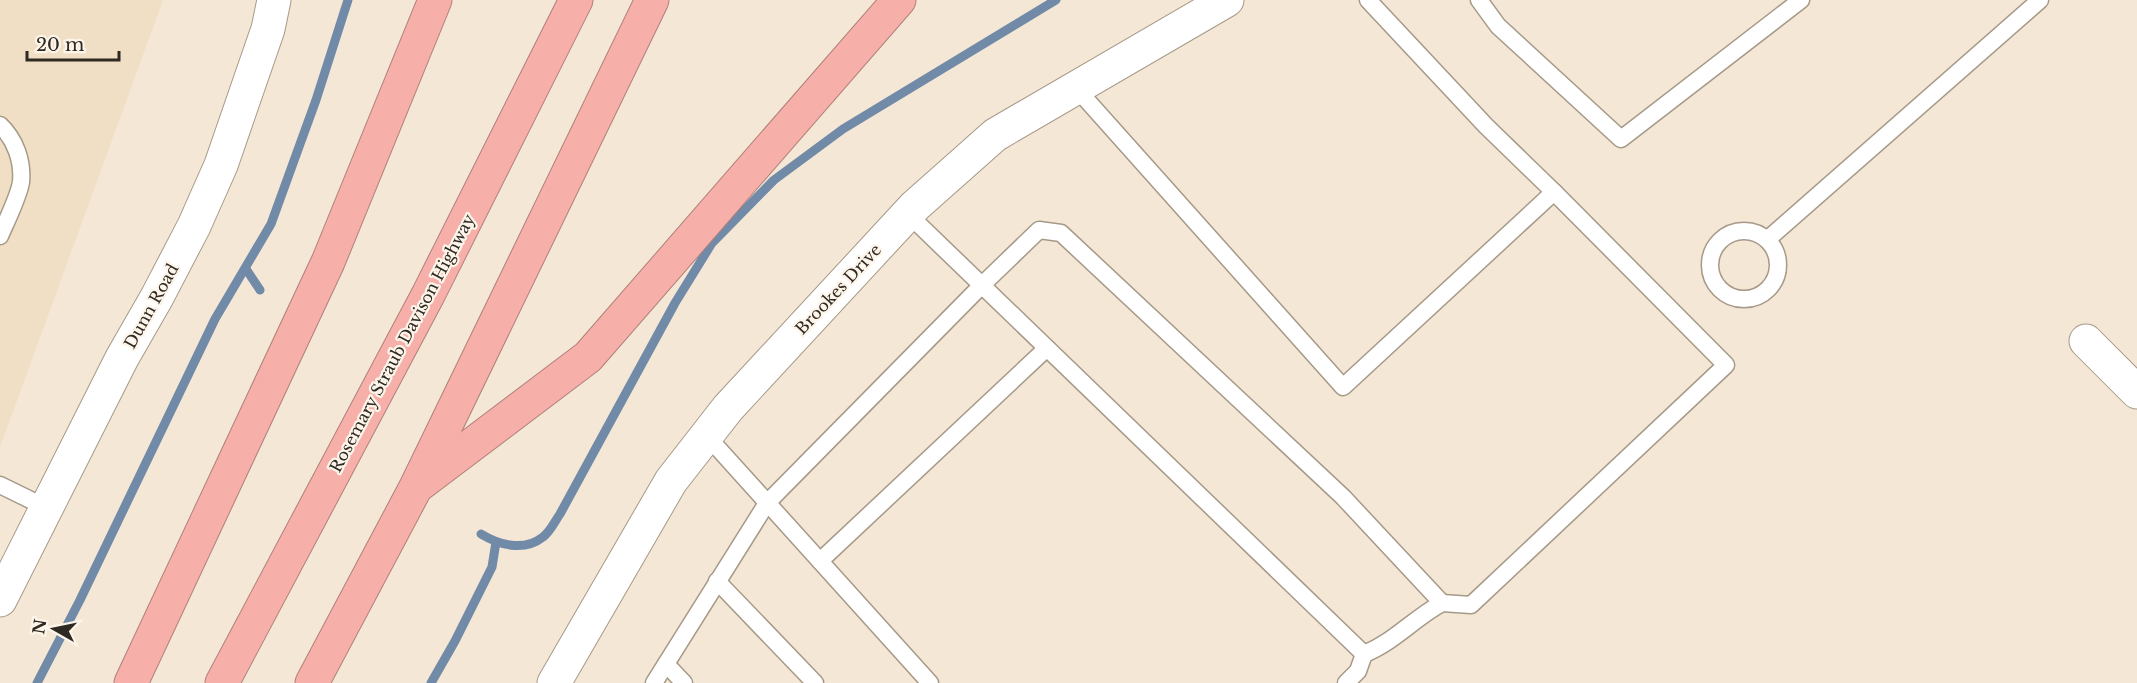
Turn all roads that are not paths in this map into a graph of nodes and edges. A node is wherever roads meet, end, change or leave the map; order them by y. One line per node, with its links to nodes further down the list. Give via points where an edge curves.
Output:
1 (274, 0): 25 (street, Dunn Road, via 268,29 221,165 194,226)
2 (435, 0): 32 (highway, via 328,262)
3 (576, 0): 33 (highway, Rosemary Straub Davison Highway, via 428,295)
4 (651, 0): 23 (highway)
5 (899, 0): 23 (highway, via 588,357)
6 (1227, 0): 11 (street, Brookes Drive)
7 (1368, 0): 13 (lane)
8 (1479, 0): 9 (lane, via 1498,26 1621,139)
9 (1802, 0)
10 (2040, 0): 16 (lane)
11 (1076, 88): 13 (lane, via 1343,387); 14 (street, Brookes Drive, via 995,135)
12 (0, 125): 15 (lane, via 19,152 21,182)
13 (1554, 192): 29 (lane, via 1726,365 1471,605)
14 (908, 214): 17 (lane); 21 (street, Brookes Drive)
15 (0, 236)
16 (1768, 240): 16 (lane, via 1778,259 1778,270 1767,290 1747,299 1726,294 1717,286 1712,276 1711,254 1725,236 1747,230)
17 (982, 285): 19 (lane); 24 (lane); 29 (lane, via 1039,230 1061,233 1343,497)
18 (2086, 341): 20 (street)
19 (1047, 348): 26 (lane); 30 (lane)
20 (2137, 392)
21 (706, 436): 24 (lane); 35 (street, Brookes Drive, via 671,481)
22 (0, 485): 25 (lane)
23 (417, 487): 34 (highway)
24 (767, 503): 26 (lane); 27 (lane)
25 (47, 508): 28 (street, Dunn Road)
26 (820, 561): 39 (lane)
27 (717, 581): 31 (lane); 38 (lane)
28 (0, 600)
29 (1442, 603): 30 (lane, via 1382,647)
30 (1364, 654): 40 (lane, via 1358,671)
31 (666, 664): 36 (lane); 37 (lane)
32 (131, 683)
33 (222, 683)
34 (312, 683)
35 (554, 683)
36 (654, 683)
37 (684, 683)
38 (814, 683)
39 (930, 683)
40 (1346, 683)

